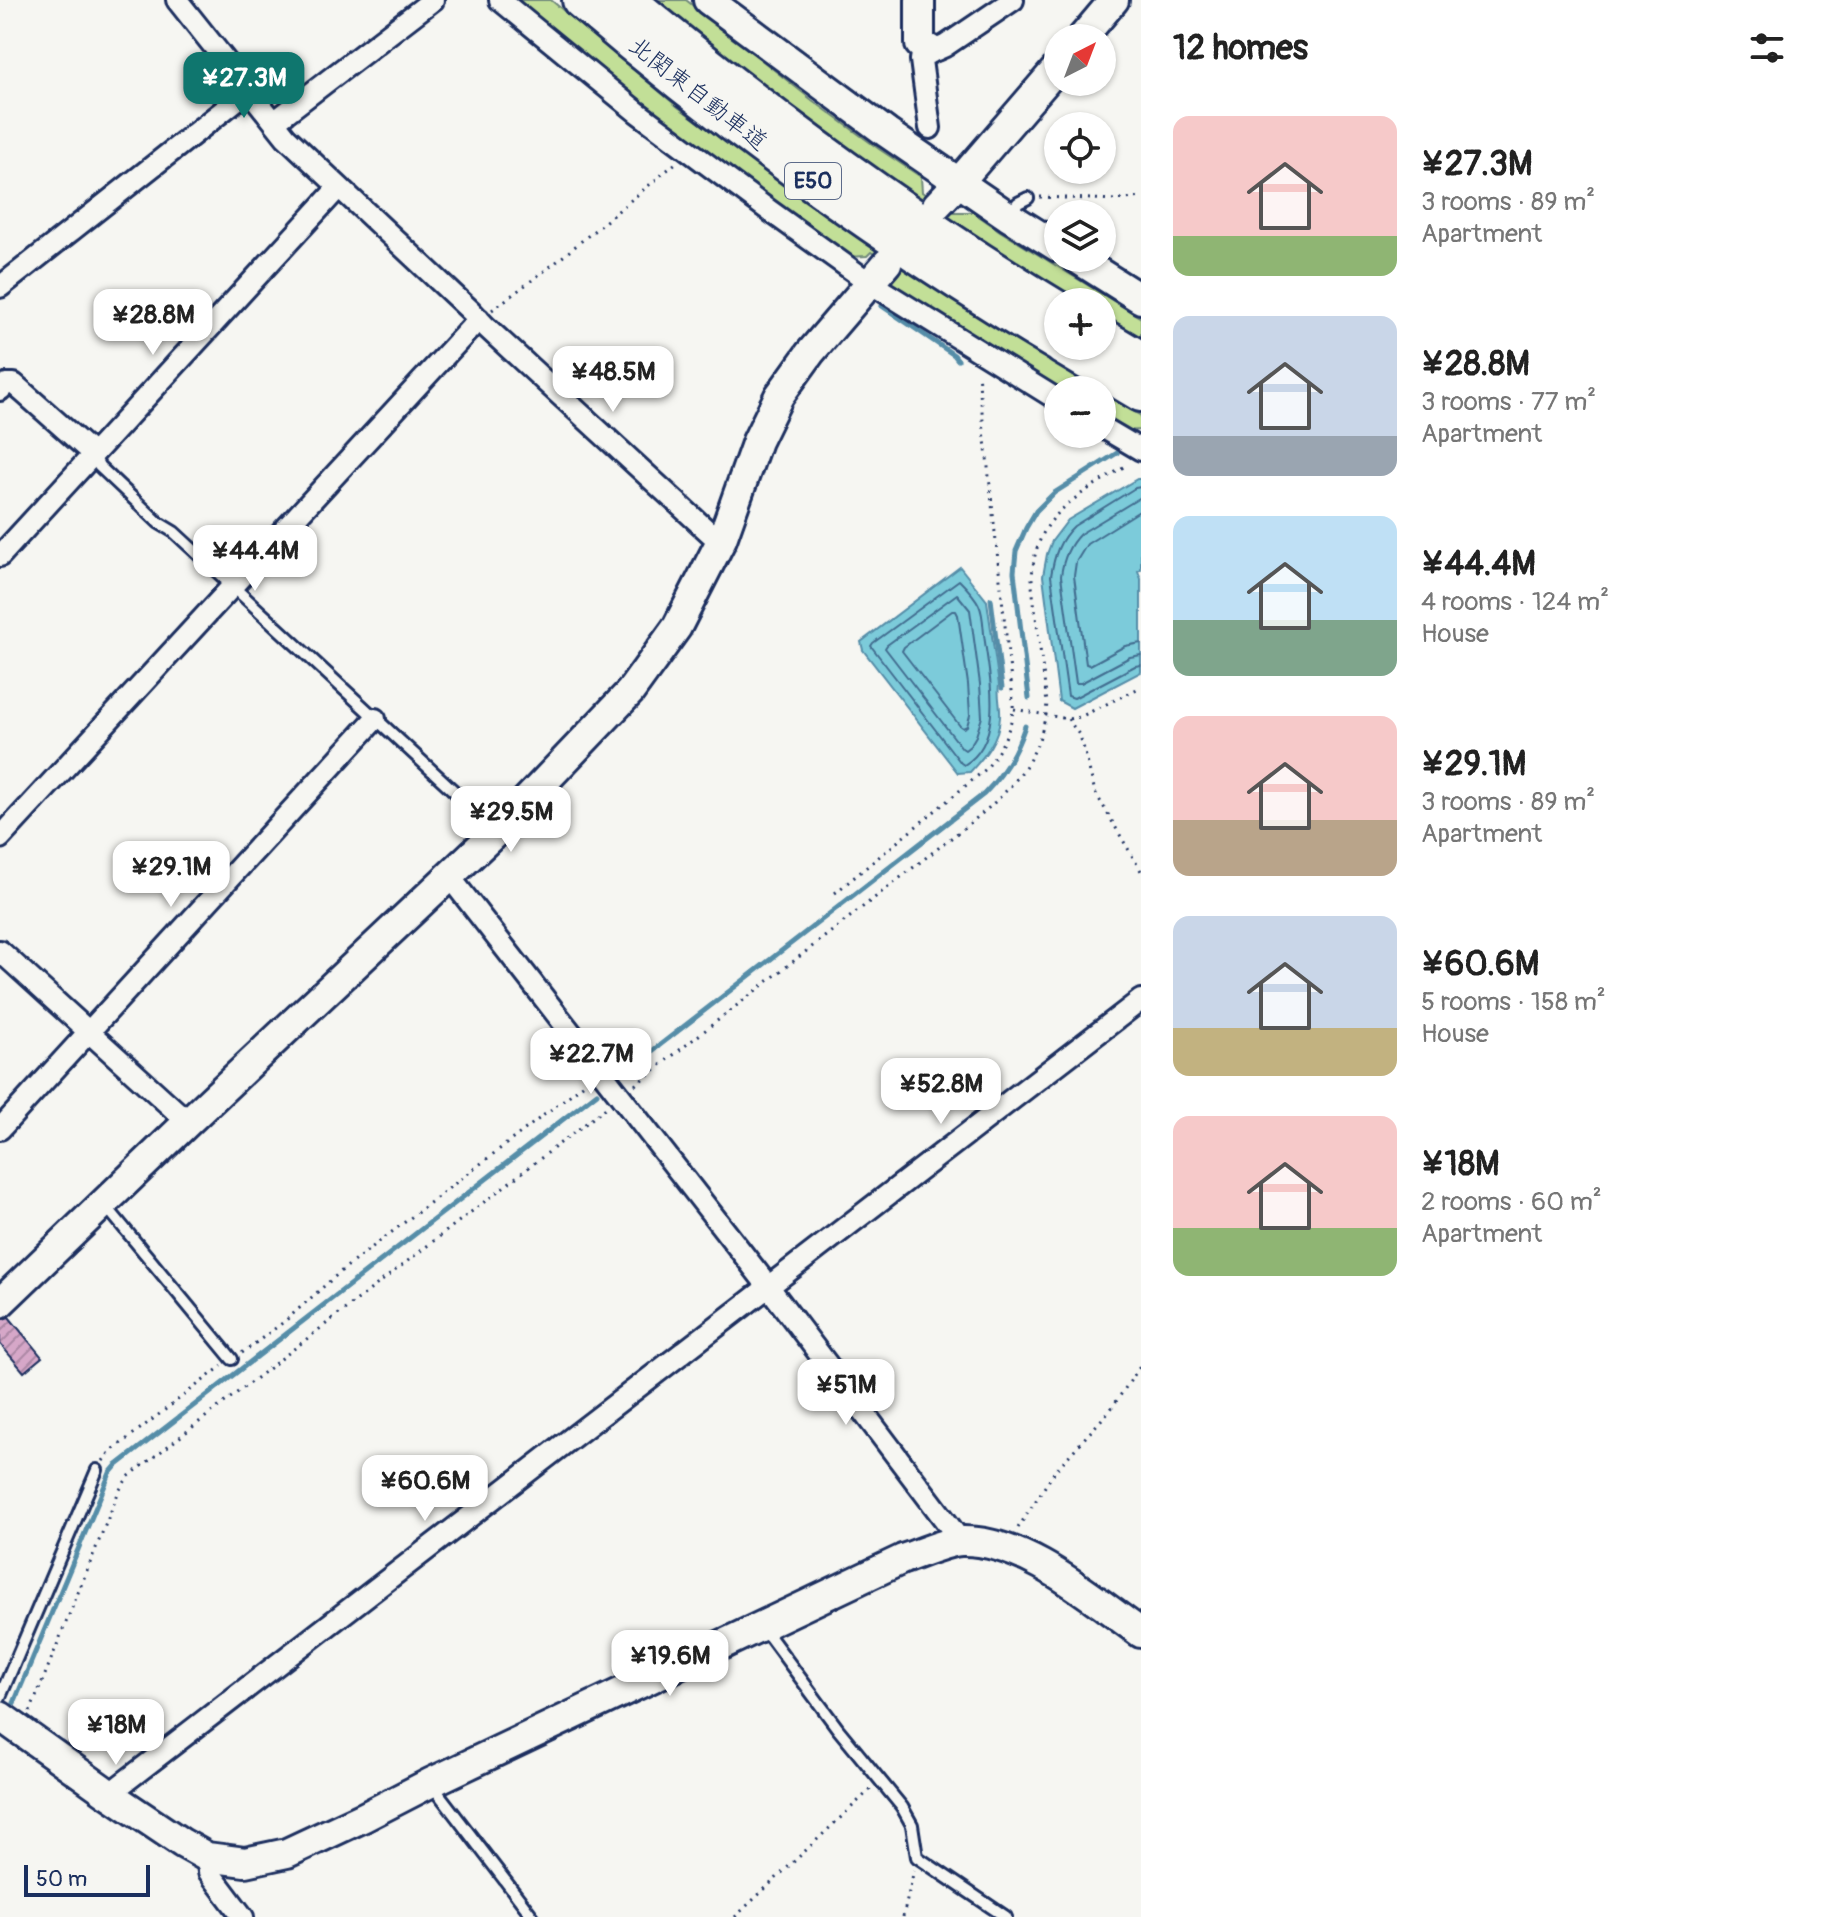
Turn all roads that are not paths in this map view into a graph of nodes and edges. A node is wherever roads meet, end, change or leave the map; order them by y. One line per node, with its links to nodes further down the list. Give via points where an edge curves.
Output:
1 (177, 0): 13 (street)
2 (433, 0): 14 (street)
3 (500, 0): 21 (street, via 688,150)
4 (581, 0): 26 (highway, 北関東自動車道 / E50, via 844,204)
5 (627, 0): 24 (highway, 北関東自動車道 / E50, via 781,123 911,217)
6 (920, 0): 11 (street, via 919,38)
7 (1013, 0): 11 (street, via 945,46)
8 (1114, 0): 10 (street)
9 (722, 4): 16 (street, via 875,124)
10 (1094, 24)
11 (926, 48): 15 (street, via 921,60)
12 (1044, 83): 16 (street)
13 (248, 91): 14 (street); 22 (street)
14 (274, 122): 17 (street)
15 (930, 128)
16 (959, 182): 18 (street); 19 (street, via 1018,207)
17 (338, 188): 25 (street); 34 (street)
18 (937, 205)
19 (1044, 233)
20 (1098, 272): 23 (street)
21 (879, 273): 31 (street, via 975,350); 36 (street, via 779,396)
22 (0, 287)
23 (1141, 299)
24 (1044, 301)
25 (479, 319): 36 (street); 38 (street)
26 (1044, 335)
27 (1116, 345): 29 (highway)
28 (1085, 360): 32 (highway, 北関東自動車道 / E50)
29 (1141, 360)
30 (0, 390): 34 (street, via 14,384)
31 (1044, 392)
32 (1141, 393)
33 (1116, 438): 35 (street)
34 (93, 454): 37 (street); 38 (lane, via 99,466)
35 (1138, 455)
36 (722, 539): 40 (street, via 677,627 630,692)
37 (0, 556)
38 (232, 587): 39 (lane); 41 (street)
39 (375, 719): 40 (lane); 45 (street)
40 (497, 831): 42 (street)
41 (0, 838)
42 (449, 876): 46 (street); 49 (street)
43 (0, 951): 45 (street)
44 (1141, 1000): 49 (street)
45 (87, 1032): 46 (street); 47 (street)
46 (188, 1122): 48 (street)
47 (0, 1129)
48 (104, 1203): 50 (street); 51 (lane)
49 (768, 1286): 53 (street); 59 (street)
50 (0, 1303)
51 (232, 1359)
52 (97, 1470): 56 (lane)
53 (960, 1540): 54 (street, via 903,1559); 55 (street, via 1006,1548 1040,1563)
54 (762, 1625): 58 (street); 63 (lane, via 902,1807 912,1825 917,1857)
55 (1141, 1633)
56 (0, 1697)
57 (10, 1723): 59 (street)
58 (430, 1783): 60 (street, via 287,1853 245,1862); 62 (lane)
59 (109, 1794): 60 (street)
60 (207, 1857): 61 (street, via 209,1872)
61 (243, 1917)
62 (533, 1917)
63 (1006, 1917)

